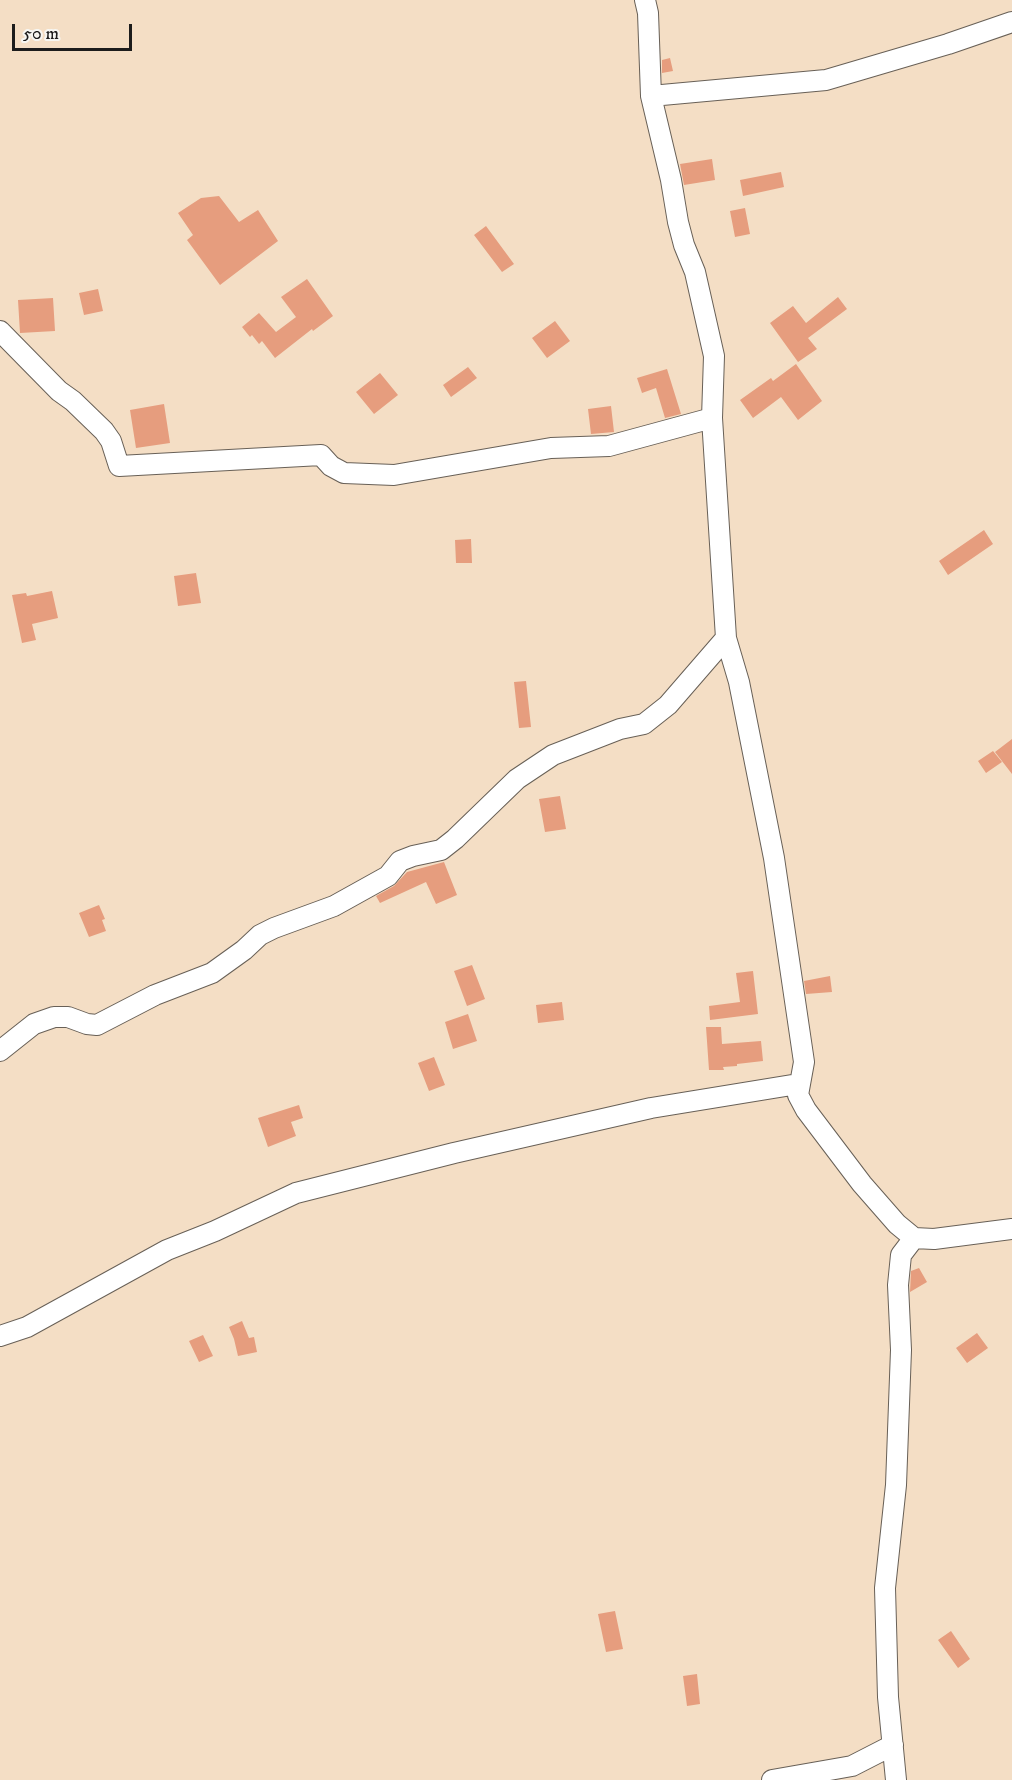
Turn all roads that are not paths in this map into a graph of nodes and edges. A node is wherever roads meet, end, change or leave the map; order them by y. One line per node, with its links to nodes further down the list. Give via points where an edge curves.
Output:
1 (645, 0): 3 (street)
2 (1012, 22): 3 (street, via 826,80)
3 (651, 96): 5 (street, via 678,222 695,272 714,356)
4 (0, 331): 5 (street, via 104,431 119,466 321,455 344,473 394,475 551,448 609,446)
5 (712, 418): 6 (street)
6 (726, 638): 7 (street, via 668,705 644,724 553,755 517,778 441,850 400,861 388,876 334,906 267,931 212,973 155,995 98,1025 54,1017 34,1024); 8 (street, via 739,682 774,858 804,1062)
7 (0, 1051)
8 (798, 1084): 10 (street, via 798,1095 806,1110 862,1184); 11 (street, via 651,1108 296,1193 166,1250 27,1327)
9 (1012, 1229): 10 (street)
10 (914, 1238): 12 (street, via 901,1255 897,1285 901,1350 896,1485 885,1588)
11 (0, 1336)
12 (893, 1745): 13 (street, via 852,1766); 14 (street)
13 (772, 1780)
14 (896, 1780)

